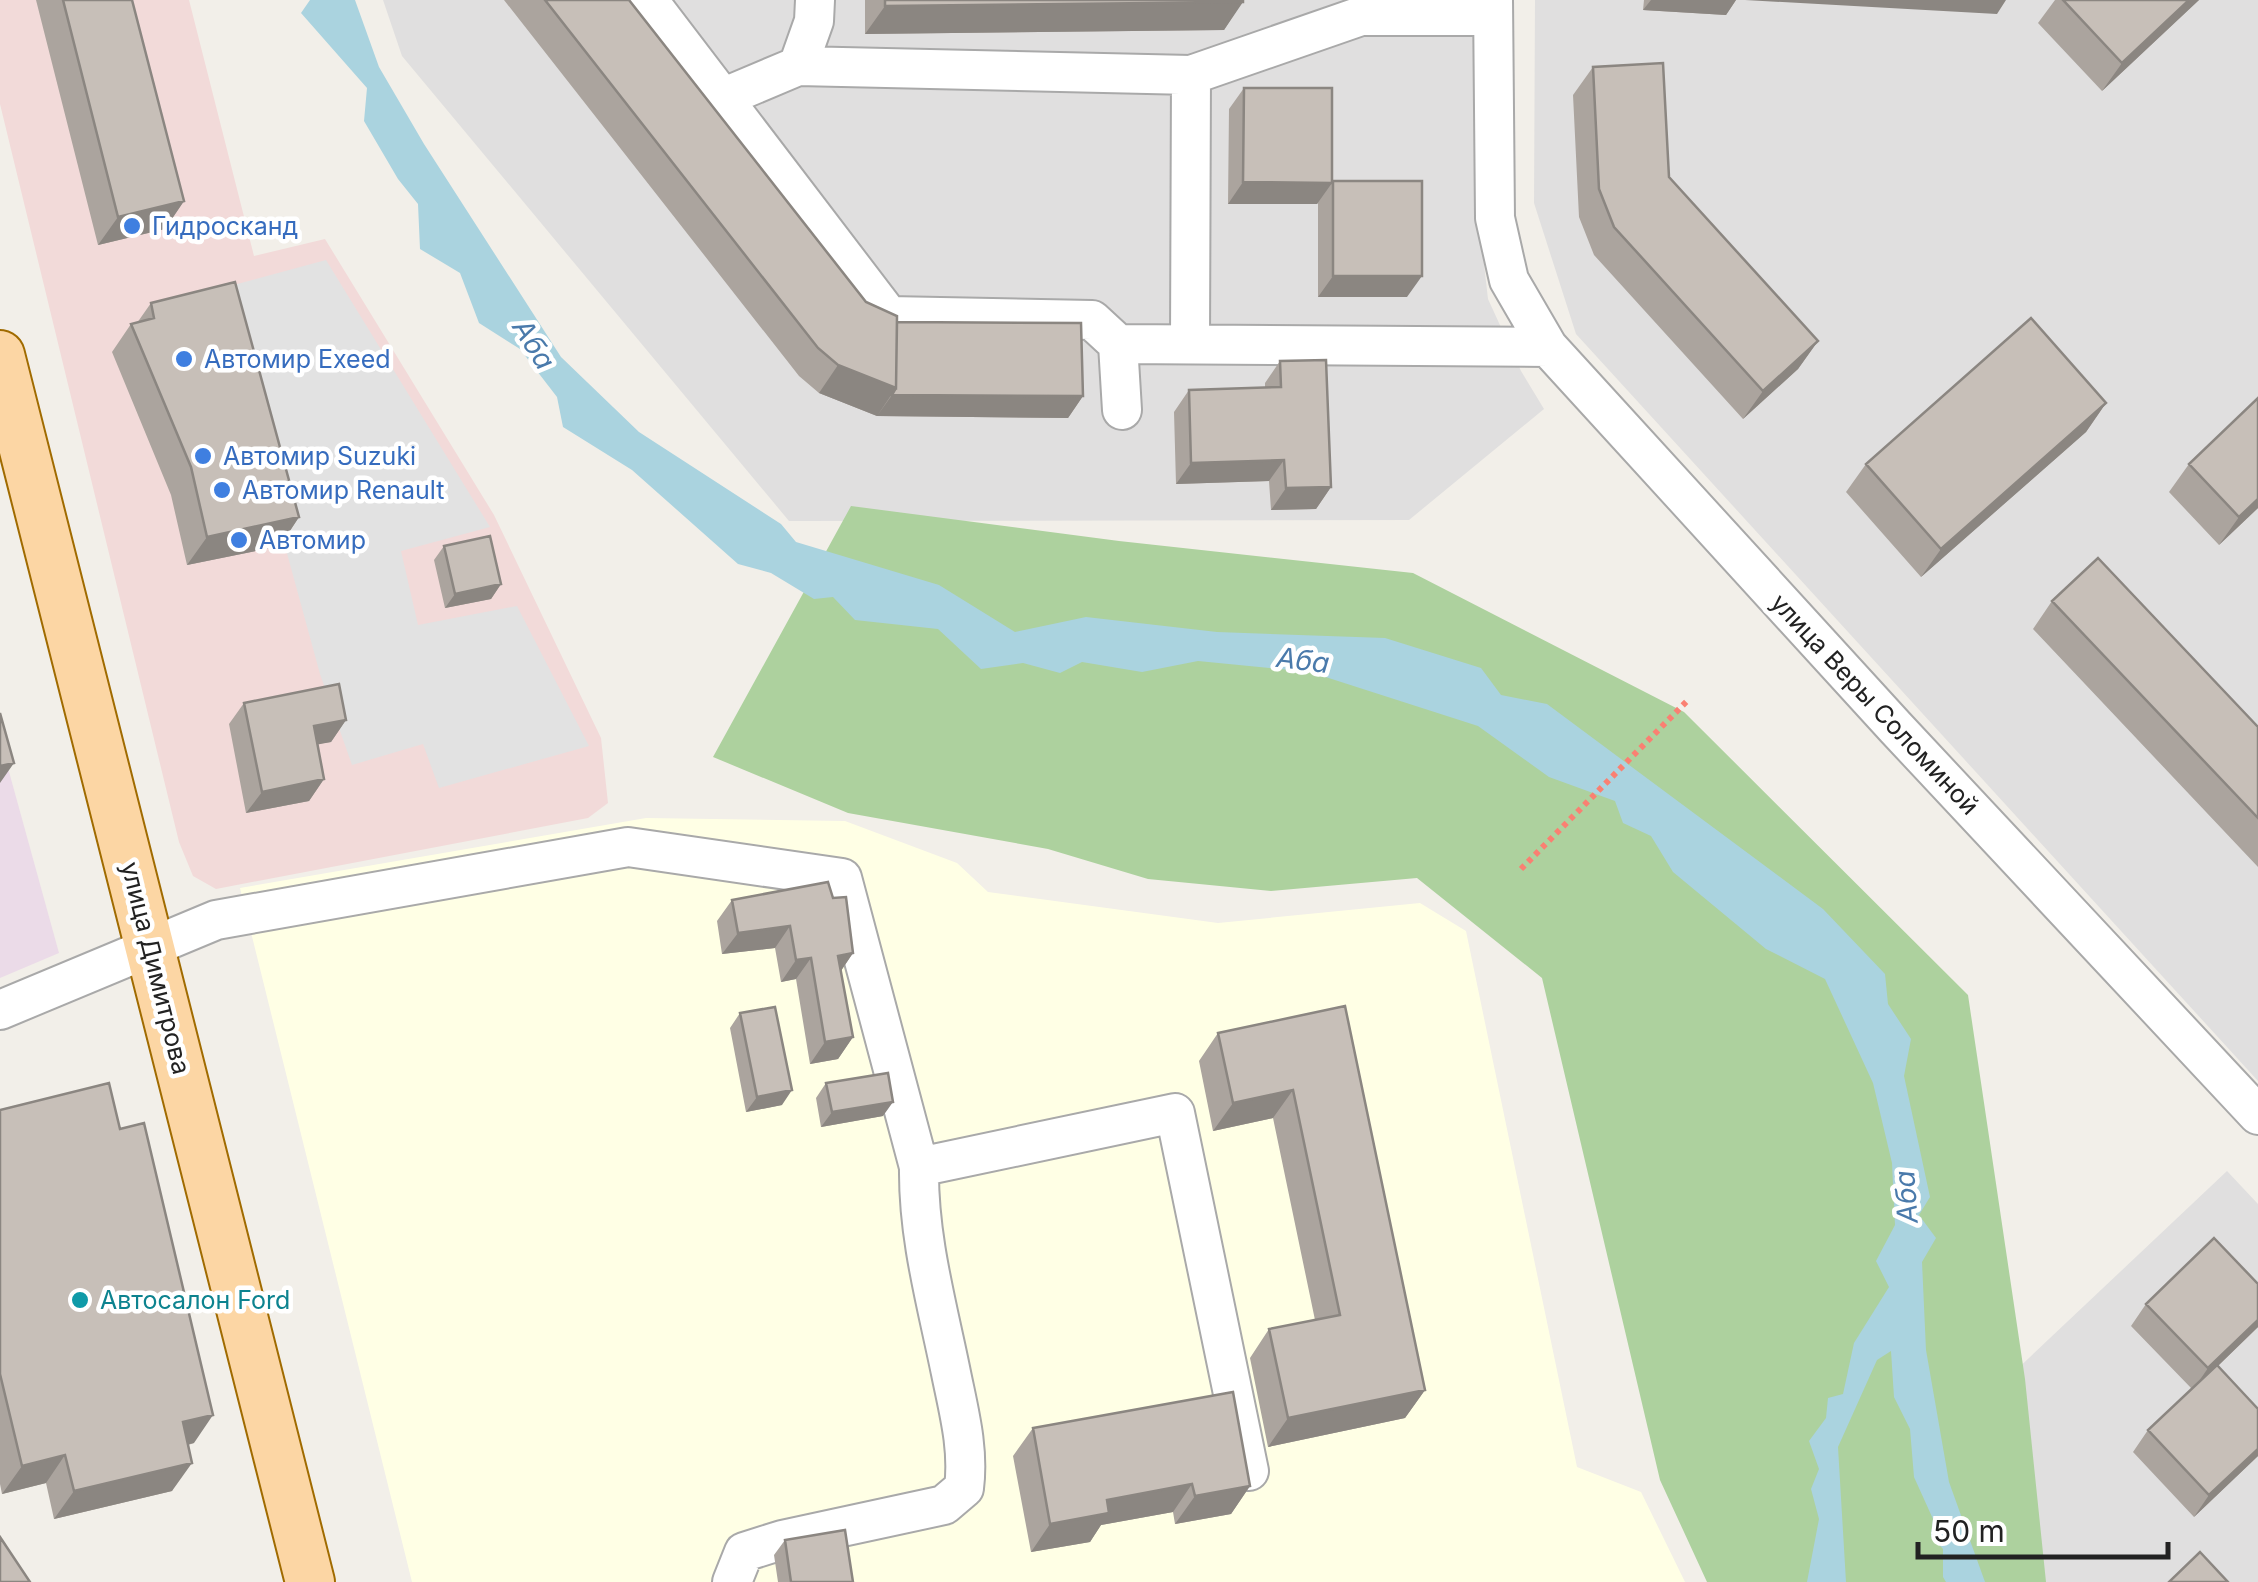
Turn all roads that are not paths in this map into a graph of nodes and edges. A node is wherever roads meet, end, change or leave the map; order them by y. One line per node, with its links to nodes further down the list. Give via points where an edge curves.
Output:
1 (648, 0): 6 (street)
2 (814, 0): 4 (street)
3 (1493, 8): 5 (street, via 1362,16); 9 (street, улица Веры Соломиной, via 1495,218 1510,280)
4 (798, 66): 5 (street); 6 (street)
5 (1191, 75): 8 (street)
6 (722, 98): 7 (street, via 889,316 1092,320)
7 (1118, 344): 8 (street); 11 (street)
8 (1190, 344): 9 (street)
9 (1548, 347): 14 (street, улица Веры Соломиной)
10 (0, 355): 12 (main road, улица Димитрова)
11 (1122, 410)
12 (150, 948): 13 (street); 15 (street, via 216,920 628,846 842,878); 17 (main road, улица Димитрова)
13 (0, 1010)
14 (2258, 1115)
15 (919, 1167): 16 (street, via 1175,1113); 18 (street, via 918,1217 962,1424 964,1488 944,1505 744,1552)
16 (1248, 1471)
17 (310, 1582)
18 (732, 1582)

